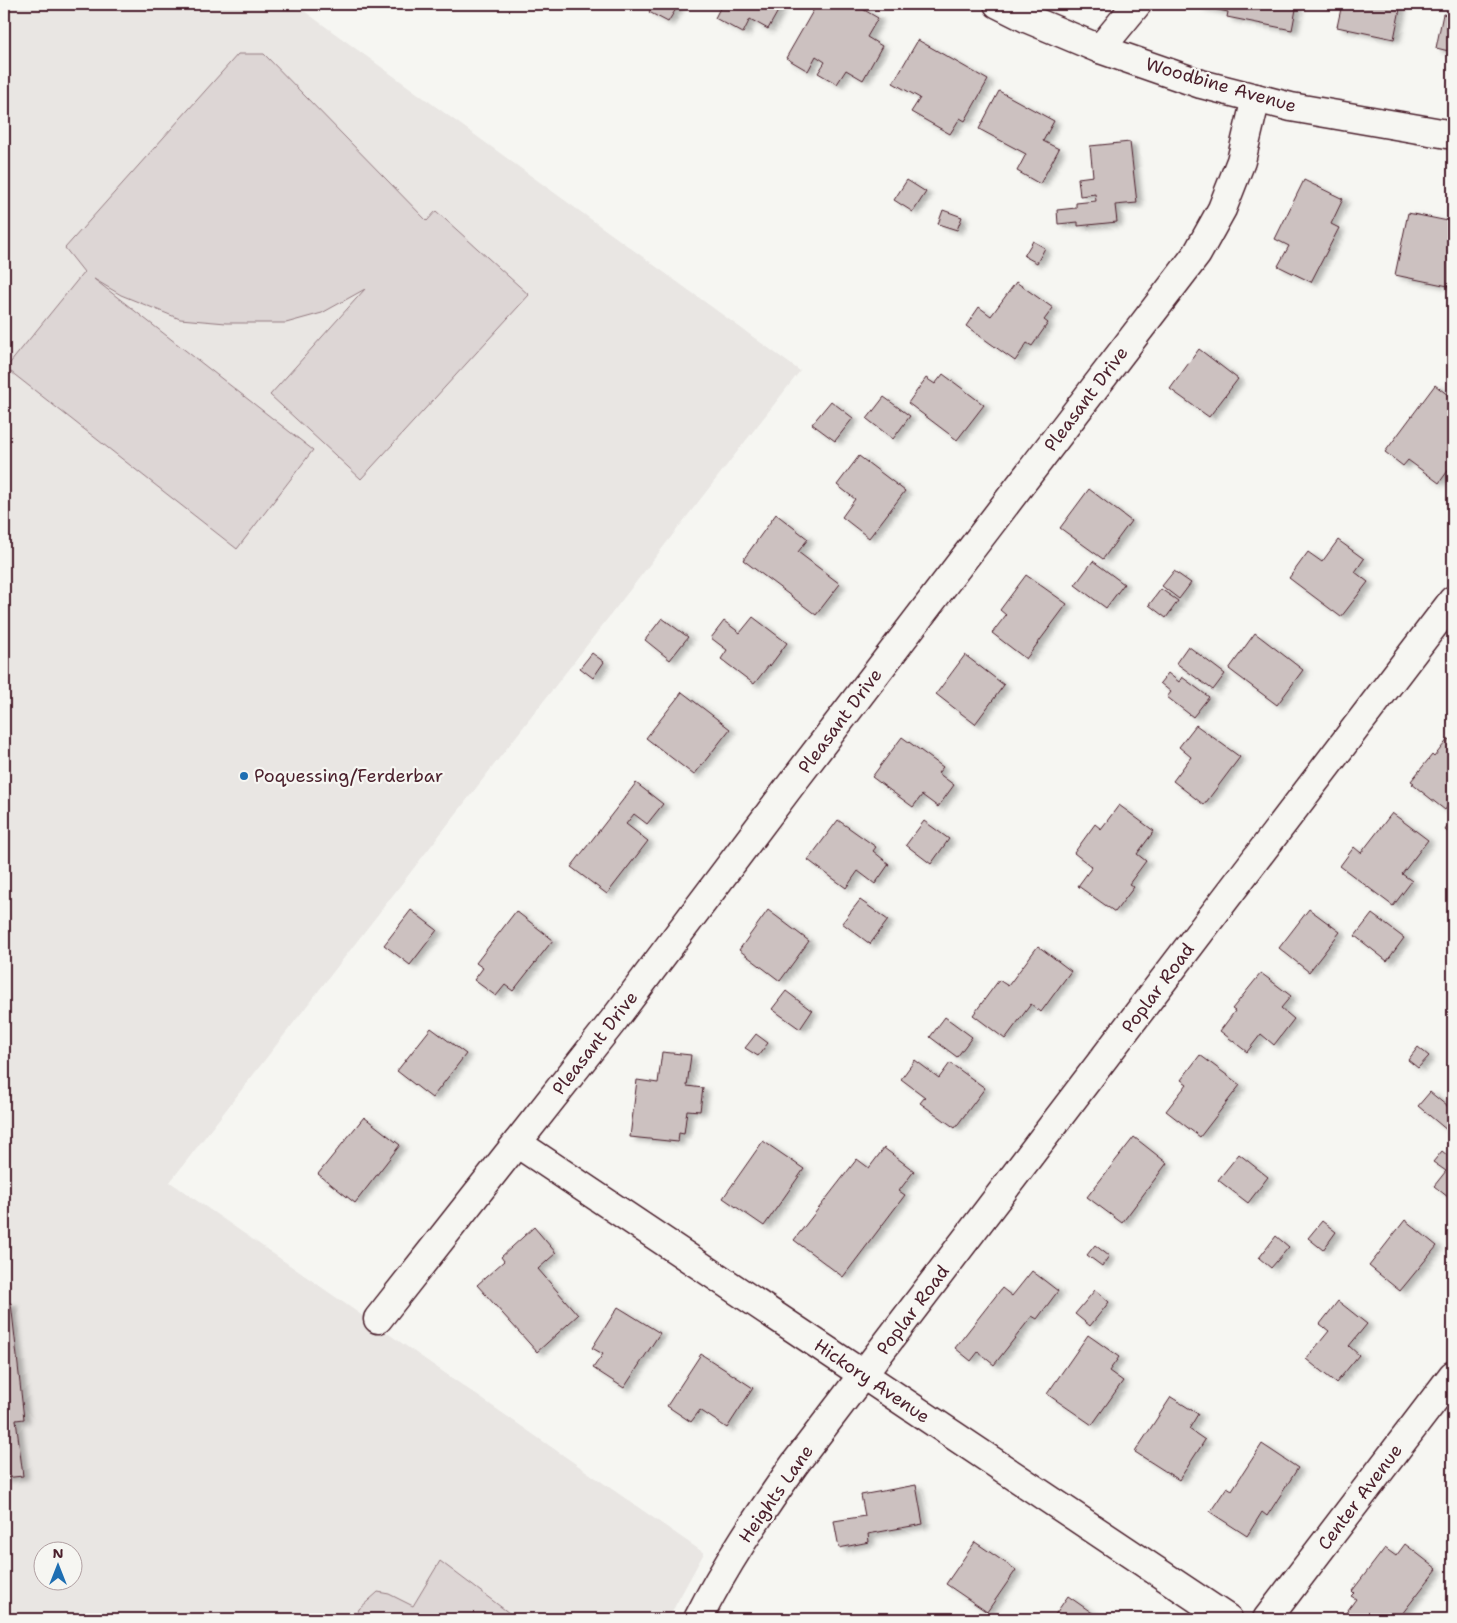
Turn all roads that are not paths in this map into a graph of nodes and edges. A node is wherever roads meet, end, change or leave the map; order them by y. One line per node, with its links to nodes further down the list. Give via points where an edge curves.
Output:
1 (998, 4): 3 (street, Woodbine Avenue)
2 (1137, 4): 3 (street)
3 (1100, 49): 4 (street, Woodbine Avenue, via 1200,84)
4 (1256, 98): 5 (street, Woodbine Avenue); 7 (street, Pleasant Drive, via 1241,161 1222,209 1198,254)
5 (1453, 135)
6 (1453, 600): 10 (street, Poplar Road)
7 (517, 1143): 8 (street, Pleasant Drive); 10 (street, Hickory Avenue)
8 (378, 1319)
9 (1453, 1375): 13 (street, Center Avenue)
10 (863, 1376): 11 (street, Heights Lane, via 750,1528); 12 (street, Hickory Avenue)
11 (698, 1619)
12 (1228, 1619)
13 (1267, 1619)

